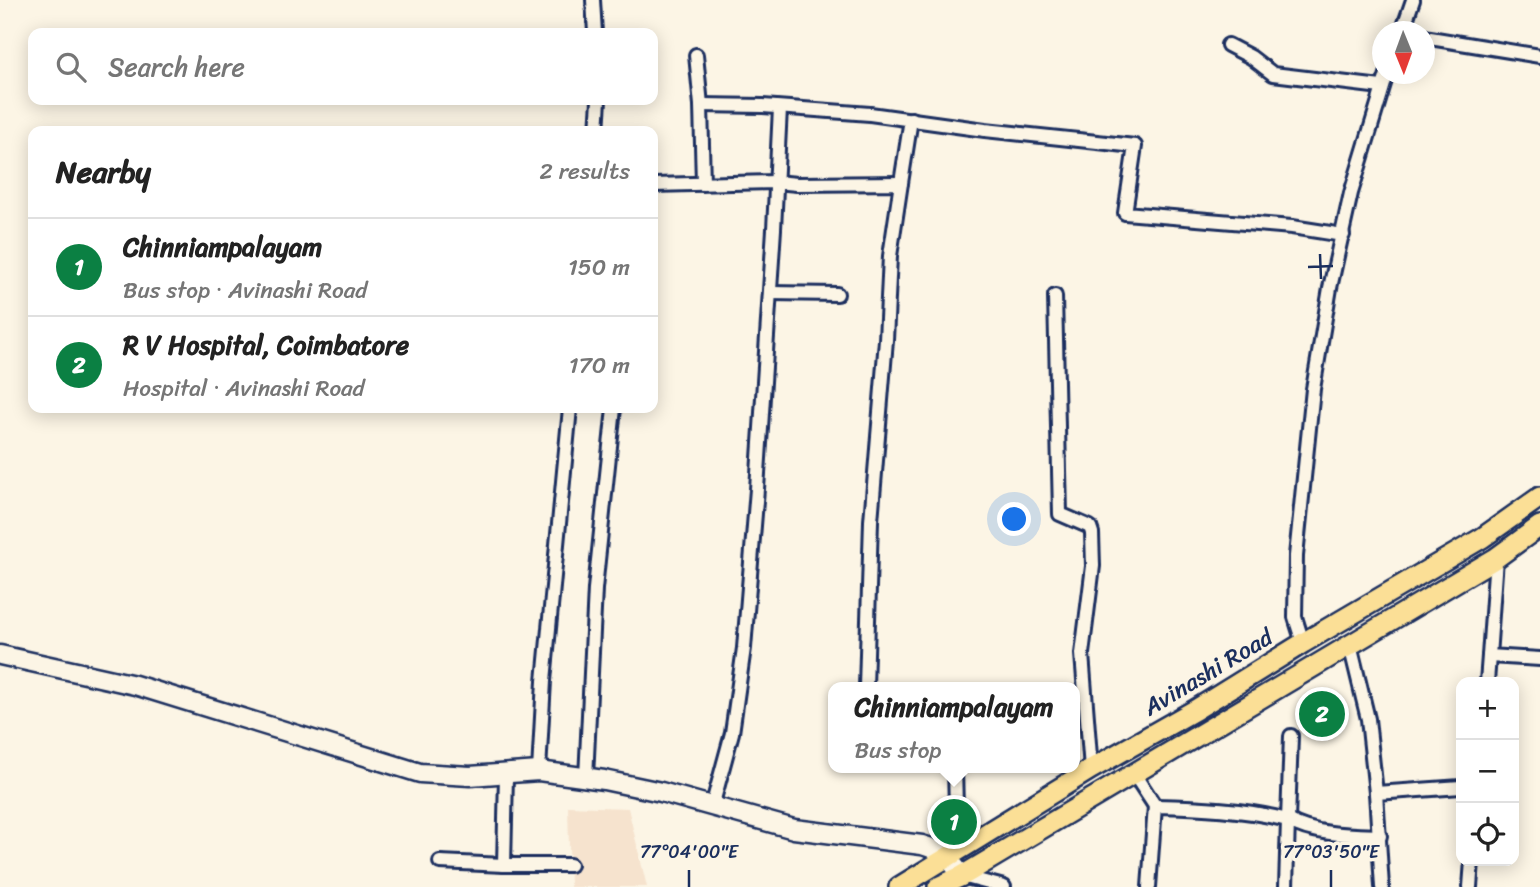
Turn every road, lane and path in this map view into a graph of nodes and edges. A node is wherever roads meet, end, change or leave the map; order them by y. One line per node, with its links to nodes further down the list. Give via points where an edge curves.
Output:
1 (593, 0): 4 (street)
2 (1413, 0): 3 (street)
3 (1406, 21)
4 (595, 28)
5 (1435, 39): 8 (street)
6 (1228, 45): 10 (street, via 1273,74)
7 (696, 55): 12 (street)
8 (1540, 56)
9 (1382, 84): 10 (street)
10 (1381, 87): 20 (street)
11 (599, 105): 15 (street)
12 (701, 105): 13 (street); 18 (street)
13 (780, 107): 14 (street); 16 (street)
14 (911, 120): 17 (street); 20 (street, via 1135,146 1125,213)
15 (597, 126)
16 (776, 182): 17 (street); 18 (street); 21 (street)
17 (901, 183): 35 (street, via 890,256 871,521)
18 (703, 184): 19 (street)
19 (658, 185)
20 (1343, 234): 29 (street, via 1307,430 1296,556 1295,617)
21 (770, 293): 22 (street); 46 (street, via 744,648 732,733)
22 (837, 294)
23 (1055, 296): 37 (street, via 1060,514 1090,527 1092,533 1093,566 1082,654)
24 (570, 413): 38 (street)
25 (613, 413): 42 (street, via 595,589)
26 (1540, 496): 29 (main road, Avinashi Road, via 1482,538)
27 (1540, 526): 28 (main road, Avinashi Road)
28 (1496, 558): 30 (main road, Avinashi Road); 32 (street)
29 (1303, 643): 37 (main road, Avinashi Road)
30 (1350, 645): 40 (main road, Avinashi Road); 44 (street, via 1368,719)
31 (0, 655): 41 (main road, via 135,685 420,773)
32 (1489, 657): 33 (street); 34 (street)
33 (1540, 659)
34 (1487, 677)
35 (866, 682)
36 (1291, 736): 47 (street)
37 (1091, 769): 49 (main road, Avinashi Road)
38 (539, 771): 41 (main road); 42 (main road)
39 (955, 773): 49 (street, via 956,808)
40 (1134, 774): 45 (street); 55 (main road, Avinashi Road)
41 (506, 775): 53 (street)
42 (586, 778): 46 (main road)
43 (1456, 787): 44 (street)
44 (1376, 792): 48 (street)
45 (1155, 806): 47 (street, via 1212,807); 59 (street)
46 (712, 807): 50 (main road, via 794,829 922,845)
47 (1288, 820): 48 (street, via 1320,830); 60 (street)
48 (1380, 836): 61 (street)
49 (976, 840): 50 (main road, Avinashi Road)
50 (948, 857): 55 (main road); 56 (main road, Avinashi Road)
51 (440, 862): 53 (street)
52 (570, 864): 53 (street)
53 (504, 865)
54 (1472, 866): 62 (street)
55 (962, 876): 57 (main road, Avinashi Road); 58 (street)
56 (899, 887)
57 (938, 887)
58 (1004, 887)
59 (1149, 887)
60 (1286, 887)
61 (1382, 887)
62 (1470, 887)

